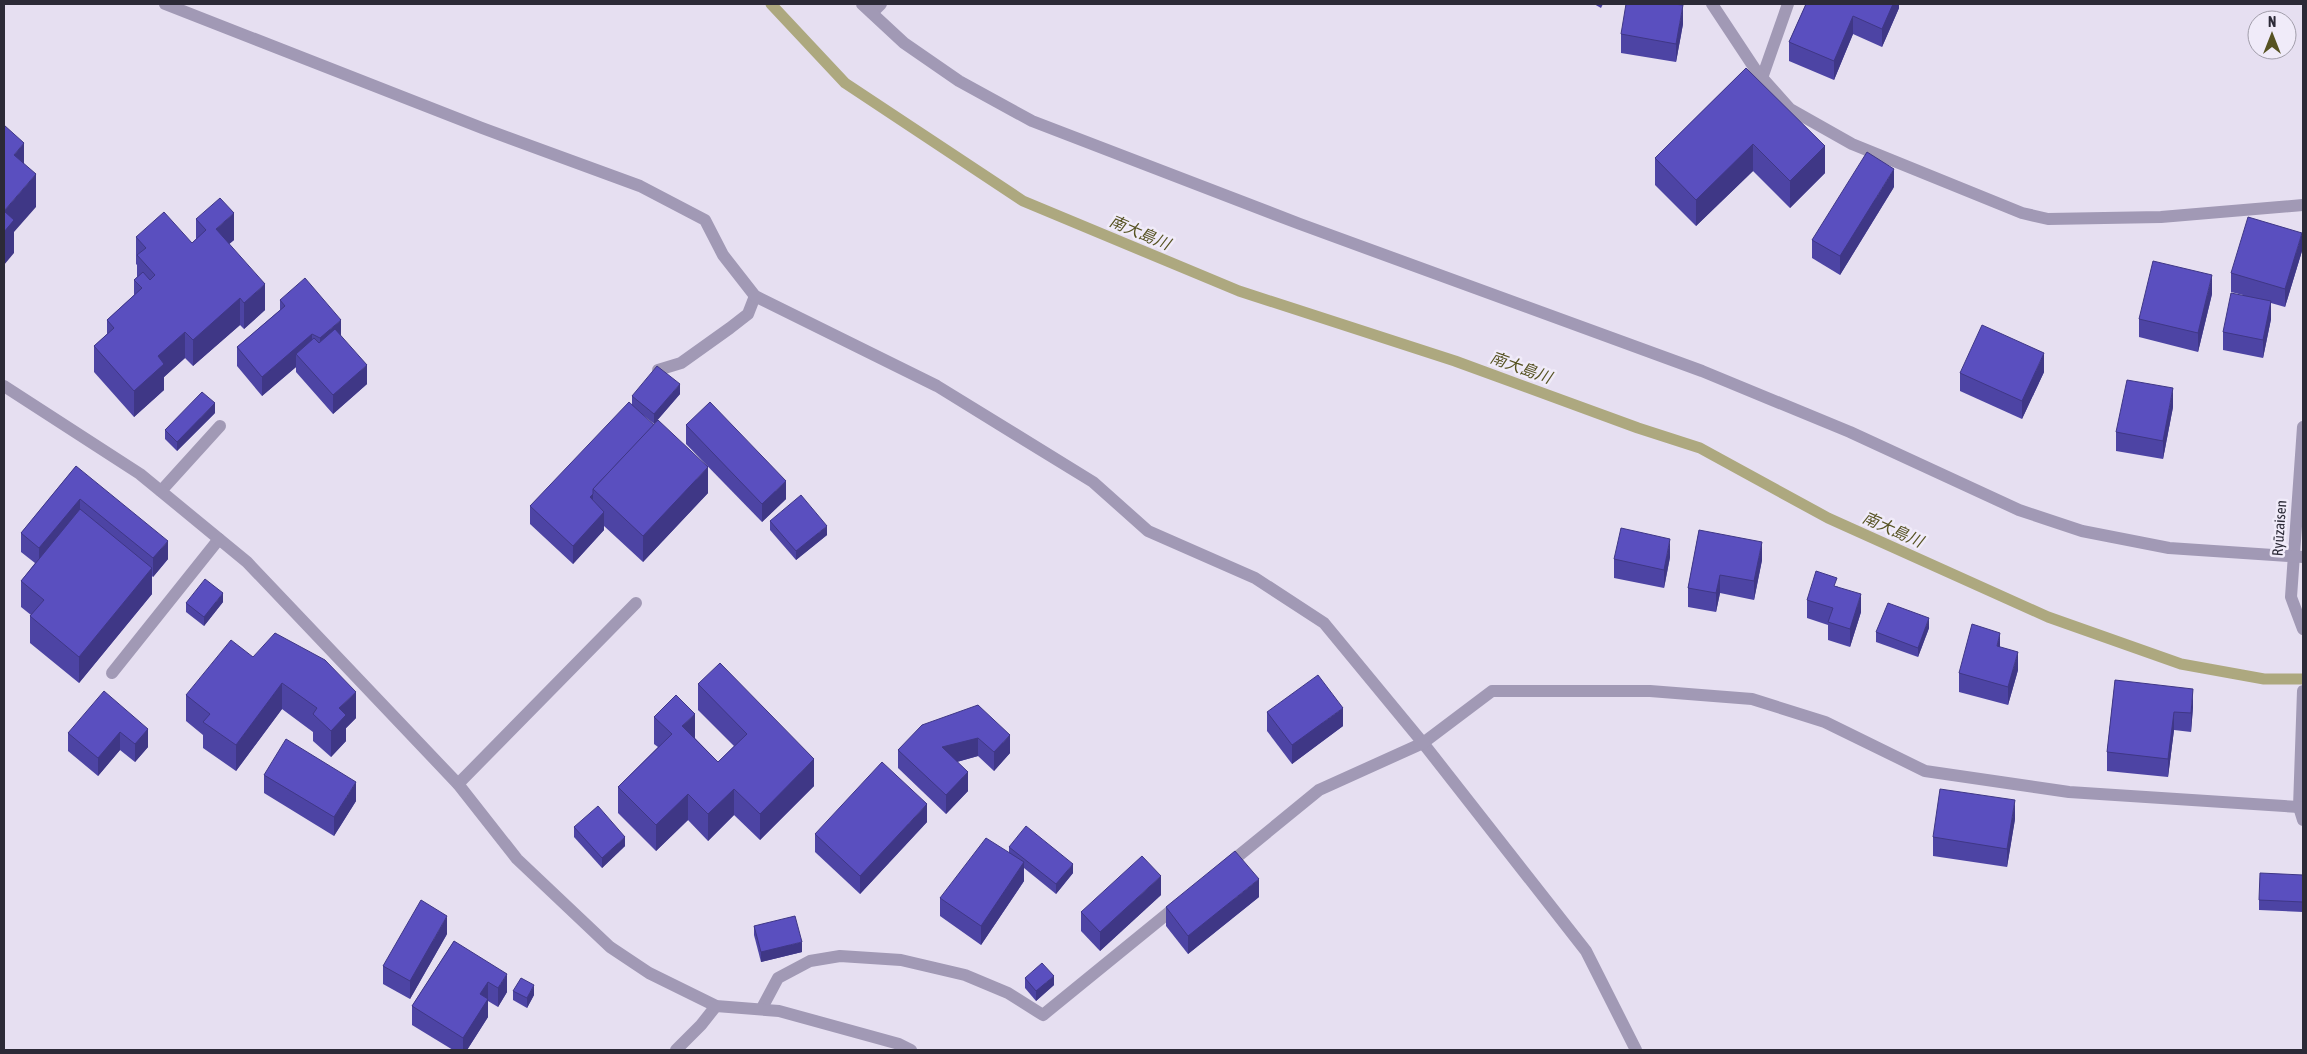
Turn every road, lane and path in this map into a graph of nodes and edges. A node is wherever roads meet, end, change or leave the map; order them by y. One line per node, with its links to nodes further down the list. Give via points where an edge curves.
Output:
1 (165, 4): 8 (street, via 640,186 705,220 723,255)
2 (862, 4): 5 (street)
3 (1712, 4): 6 (street)
4 (1788, 4): 6 (street)
5 (876, 8): 15 (street, via 904,43 959,81 1032,122 1702,371 1850,432 2019,510 2082,531 2169,548)
6 (1762, 78): 7 (street, via 1790,109 1852,144 2022,213 2048,219 2161,217)
7 (2303, 205)
8 (755, 296): 9 (street, via 748,314 730,328 681,363); 20 (street, via 937,386 1093,482 1148,532 1255,578 1324,623)
9 (658, 370)
10 (4, 386): 13 (street)
11 (220, 426): 13 (street)
12 (2303, 427): 15 (street, Ryūzaisen)
13 (161, 491): 14 (street)
14 (219, 539): 18 (street); 21 (street, via 247,562)
15 (2298, 557): 17 (street, Ryūzaisen, via 2291,597)
16 (636, 603): 21 (street)
17 (2303, 629)
18 (112, 673)
19 (2303, 691): 22 (street)
20 (1423, 743): 22 (street, via 1492,691 1650,691 1706,695 1752,699 1825,722 1925,771 2069,792); 24 (street, via 1319,790); 30 (street, via 1586,952)
21 (458, 784): 26 (street, via 518,859 610,947 649,973)
22 (2299, 807): 23 (street)
23 (2303, 820)
24 (1219, 871)
25 (1188, 896): 27 (street, via 1043,1015 1008,993 965,975 901,960 840,956 810,961 778,978)
26 (716, 1006): 27 (street); 28 (street)
27 (762, 1008): 29 (street)
28 (676, 1050)
29 (912, 1050)
30 (1636, 1050)

